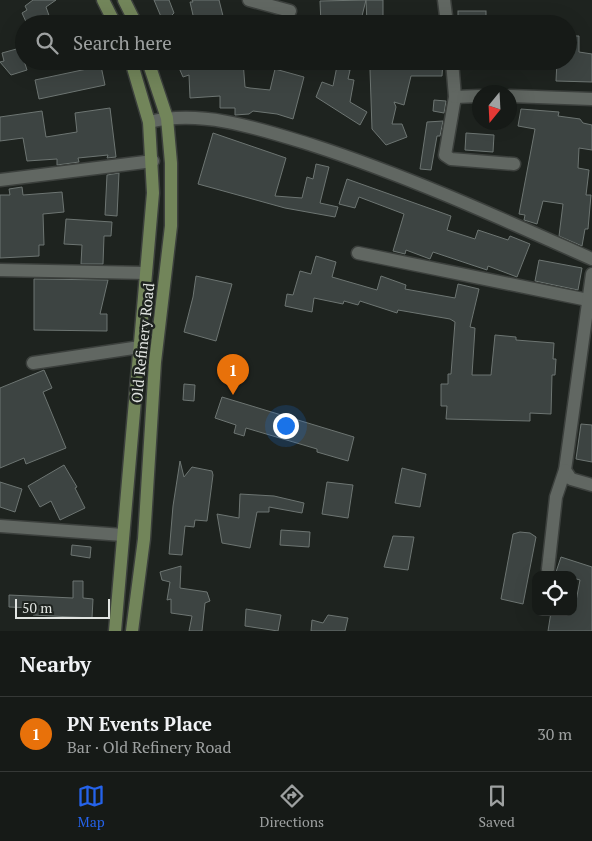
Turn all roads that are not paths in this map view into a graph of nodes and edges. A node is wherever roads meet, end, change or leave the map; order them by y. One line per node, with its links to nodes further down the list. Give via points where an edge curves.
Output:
1 (102, 0): 6 (main road)
2 (124, 0): 7 (main road)
3 (249, 0): 5 (street)
4 (444, 0): 8 (street)
5 (290, 11)
6 (110, 15)
7 (132, 15)
8 (446, 15)
9 (133, 70): 17 (main road, Old Refinery Road)
10 (151, 70): 16 (main road, Old Refinery Road)
11 (453, 70): 14 (street)
12 (472, 96): 14 (street)
13 (517, 96): 15 (street)
14 (455, 97): 19 (street, via 447,157)
15 (592, 99)
16 (167, 118): 17 (street); 22 (street, via 220,120 347,156); 35 (main road, Old Refinery Road, via 171,163 169,253 155,362 144,538)
17 (149, 122): 18 (main road, Old Refinery Road)
18 (153, 161): 20 (street); 24 (main road, Old Refinery Road)
19 (514, 164)
20 (0, 180)
21 (358, 253): 26 (street)
22 (592, 259)
23 (0, 270): 24 (street)
24 (146, 273): 27 (main road, Old Refinery Road)
25 (592, 274): 26 (street)
26 (588, 300): 29 (street)
27 (140, 347): 28 (street); 32 (main road, Old Refinery Road)
28 (33, 363)
29 (565, 470): 30 (street, via 571,479); 33 (street, via 556,497)
30 (592, 485)
31 (0, 526): 32 (street)
32 (123, 535): 34 (main road, Old Refinery Road)
33 (548, 569)
34 (115, 631)
35 (132, 631)

